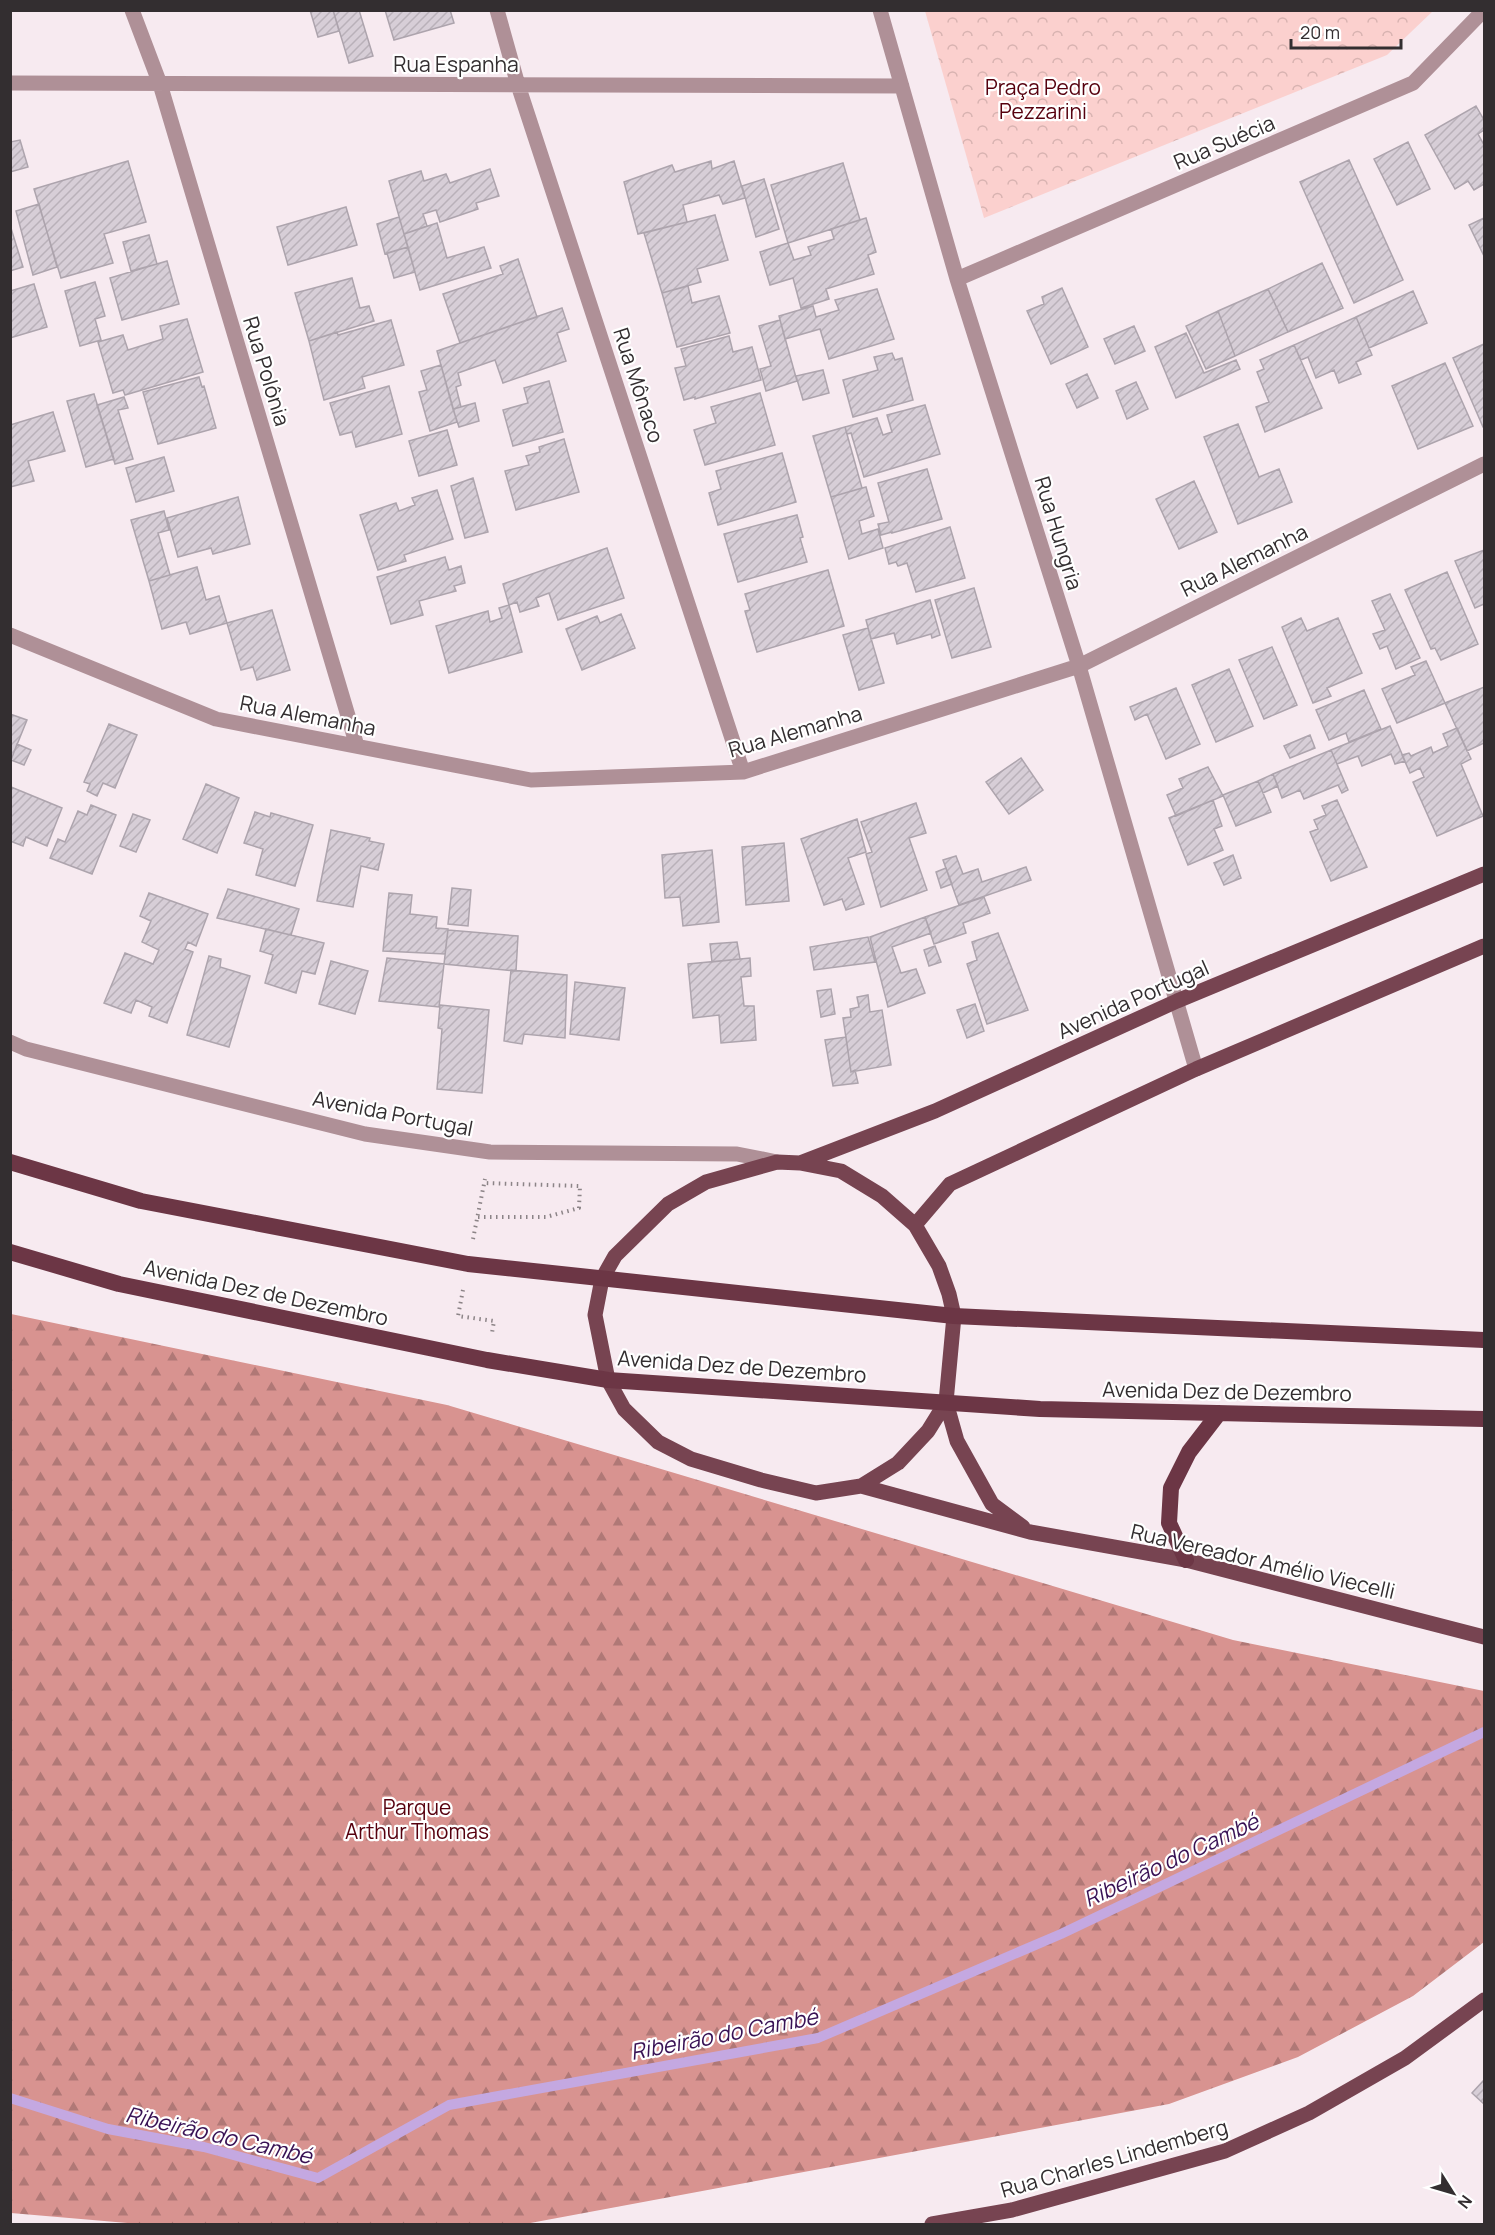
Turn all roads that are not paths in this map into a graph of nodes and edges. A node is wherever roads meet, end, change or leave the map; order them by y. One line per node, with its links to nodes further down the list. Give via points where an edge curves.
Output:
1 (132, 10): 6 (street, Rua Polônia)
2 (497, 10): 7 (street, Rua Mônaco)
3 (880, 10): 8 (street, Rua Hungria)
4 (1484, 10): 9 (street, Rua Suécia, via 1413,83)
5 (10, 83): 6 (street, Rua Espanha)
6 (160, 84): 7 (street, Rua Espanha); 13 (street, Rua Polônia)
7 (518, 85): 8 (street, Rua Espanha); 14 (street, Rua Mônaco)
8 (902, 86): 9 (street, Rua Hungria)
9 (957, 279): 12 (street, Rua Hungria)
10 (1485, 464): 12 (street, Rua Alemanha)
11 (10, 635): 13 (street, Rua Alemanha, via 216,719)
12 (1079, 666): 14 (street, Rua Alemanha); 17 (street, Rua Hungria)
13 (357, 746): 14 (street, Rua Alemanha, via 531,780)
14 (743, 772)
15 (1485, 874): 17 (main road, Avenida Portugal)
16 (1485, 946): 19 (main road)
17 (1177, 1001): 19 (street, Rua Hungria); 22 (main road, Avenida Portugal, via 935,1111)
18 (10, 1042): 20 (street, Avenida Portugal, via 365,1134 490,1152 737,1154)
19 (1196, 1069): 23 (main road, via 950,1184)
20 (777, 1161): 22 (main road); 25 (main road, via 706,1182 668,1204 615,1256)
21 (10, 1162): 25 (highway, via 141,1201 468,1264)
22 (800, 1163): 23 (main road, via 841,1171 882,1196)
23 (915, 1225): 26 (main road, via 939,1266)
24 (10, 1252): 28 (highway, Avenida Dez de Dezembro, via 119,1284 487,1360)
25 (602, 1279): 26 (highway); 28 (main road, via 595,1315)
26 (954, 1316): 27 (highway); 29 (main road)
27 (1485, 1340)
28 (608, 1380): 29 (highway, Avenida Dez de Dezembro); 32 (main road, via 624,1409 658,1442 691,1459 816,1493)
29 (946, 1402): 30 (highway, Avenida Dez de Dezembro, via 1040,1409); 32 (main road, via 928,1431 898,1463); 33 (main road, Rua Vereador Amélio Viecelli, via 957,1441 992,1504)
30 (1219, 1413): 31 (highway, Avenida Dez de Dezembro); 34 (highway, via 1189,1452 1171,1488 1169,1523)
31 (1485, 1419)
32 (861, 1486): 33 (main road, Rua Vereador Amélio Viecelli)
33 (1030, 1532): 34 (main road, Rua Vereador Amélio Viecelli)
34 (1186, 1560): 35 (main road, Rua Vereador Amélio Viecelli)
35 (1485, 1637)
36 (1485, 2000): 37 (main road, Rua Charles Lindemberg, via 1405,2058 1309,2113 1225,2151 1012,2210)
37 (932, 2224)

